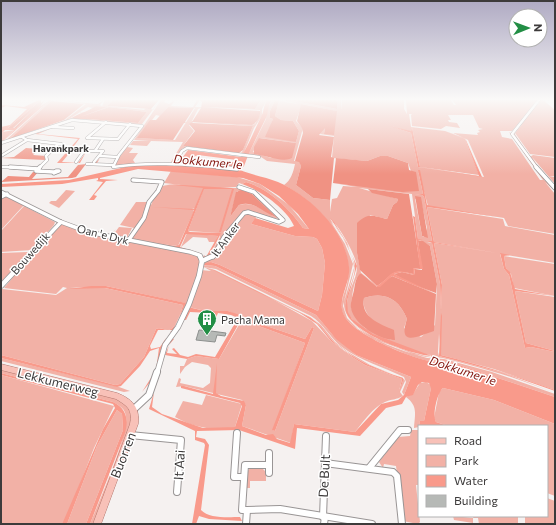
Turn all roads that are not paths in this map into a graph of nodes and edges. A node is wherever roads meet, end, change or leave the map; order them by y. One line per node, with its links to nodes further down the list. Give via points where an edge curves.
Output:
1 (59, 124): 6 (street)
2 (103, 124): 9 (street, via 87,138)
3 (130, 124): 9 (street, via 118,139)
4 (133, 124): 15 (street, via 142,126)
5 (520, 124): 28 (street, via 512,134 542,175)
6 (50, 127): 7 (street); 8 (street)
7 (71, 129)
8 (22, 137): 10 (street); 11 (street)
9 (104, 139): 12 (street)
10 (27, 140): 13 (street); 23 (street, via 60,144 46,156 47,160)
11 (1, 143)
12 (95, 151): 14 (street, via 103,151); 17 (street, via 84,151)
13 (1, 156)
14 (100, 156): 15 (street); 18 (street)
15 (118, 157): 21 (street)
16 (259, 157): 20 (street, via 187,148)
17 (76, 162)
18 (94, 162)
19 (87, 164): 21 (street)
20 (174, 164): 21 (street, via 138,163); 24 (street)
21 (114, 166)
22 (1, 167): 23 (street)
23 (39, 169): 25 (street, via 36,171)
24 (237, 169)
25 (54, 172)
26 (133, 180): 33 (street, via 162,182 149,202 144,218)
27 (239, 187): 34 (street, It Anker, via 254,192 282,220 244,213 224,237 213,257)
28 (555, 188)
29 (1, 192): 30 (street, Oan 'e Dyk)
30 (6, 194): 31 (street); 32 (street, Oan 'e Dyk)
31 (1, 197)
32 (61, 222): 33 (street, Oan 'e Dyk, via 93,234); 35 (street, Bouwedijk)
33 (128, 241): 34 (street, Oan 'e Dyk, via 190,252 201,256)
34 (202, 261): 37 (street, via 181,321 164,346 153,388 147,400)
35 (1, 286)
36 (1, 367): 37 (main road, Lekkumerweg, via 115,395 127,401)
37 (134, 409): 40 (main road, Buorren, via 135,419)
38 (408, 430): 47 (street, via 400,430)
39 (237, 433): 44 (street)
40 (130, 435): 50 (street, It Aai, via 180,440); 53 (main road, Buorren)
41 (326, 436): 43 (street, De Bult)
42 (269, 453): 46 (street)
43 (325, 462): 47 (street); 52 (street, De Bult)
44 (235, 465): 45 (street); 49 (street, via 234,477)
45 (244, 465): 46 (street); 49 (street)
46 (269, 465): 48 (street)
47 (369, 468): 56 (street, via 393,472 397,476)
48 (269, 473)
49 (244, 477): 51 (street, via 242,510)
50 (177, 492)
51 (247, 510): 52 (street, via 280,509); 54 (street)
52 (324, 519): 55 (street)
53 (97, 524)
54 (246, 524)
55 (372, 524)
56 (402, 524)

